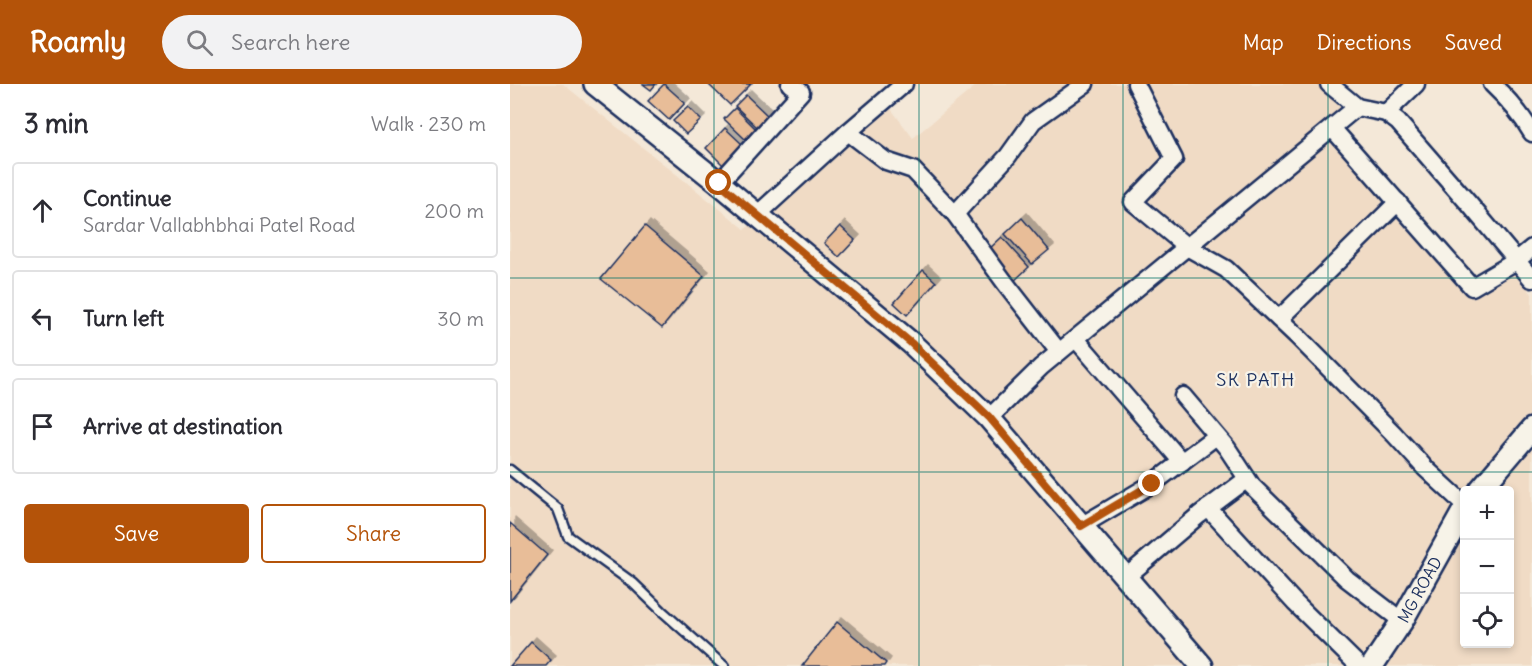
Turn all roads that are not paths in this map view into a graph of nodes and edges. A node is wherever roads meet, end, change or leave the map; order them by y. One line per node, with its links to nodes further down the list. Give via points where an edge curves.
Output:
1 (595, 84): 14 (street)
2 (790, 84): 14 (street, via 801,92)
3 (904, 84): 12 (street)
4 (1085, 84): 16 (street, via 1033,121 1008,156)
5 (1136, 84): 18 (street, via 1174,159 1133,202)
6 (1329, 84): 9 (street)
7 (1416, 84): 10 (street)
8 (1491, 84): 13 (street, via 1508,100)
9 (1357, 107): 10 (street); 11 (street)
10 (1386, 113): 20 (street, via 1398,122)
11 (1332, 128): 15 (street); 18 (street)
12 (848, 132): 16 (street, via 886,161 913,170); 17 (street)
13 (1532, 134)
14 (719, 183): 17 (street)
15 (1398, 202): 20 (street, via 1472,287); 22 (street)
16 (955, 214): 24 (street)
17 (757, 215): 26 (street, via 911,343)
18 (1188, 247): 22 (street, via 1226,269); 23 (street)
19 (1532, 248): 20 (street)
20 (1516, 261): 21 (street)
21 (1532, 279)
22 (1279, 319): 33 (street)
23 (1076, 339): 24 (street); 29 (street)
24 (1059, 352): 26 (street)
25 (1183, 396): 28 (street)
26 (989, 417): 36 (street)
27 (1532, 429): 32 (street)
28 (1216, 436): 29 (street); 31 (street)
29 (1182, 462): 36 (street)
30 (510, 470): 40 (lane, via 558,509 568,536 633,583)
31 (1247, 479): 34 (street); 38 (street, via 1347,579)
32 (1483, 486)
33 (1460, 500)
34 (1209, 508): 37 (street); 39 (street, via 1294,603)
35 (1460, 517): 38 (street, MG ROAD)
36 (1081, 526): 37 (street)
37 (1125, 578): 41 (street)
38 (1402, 621): 39 (street, MG ROAD)
39 (1372, 664)
40 (724, 666)
41 (1202, 666)

